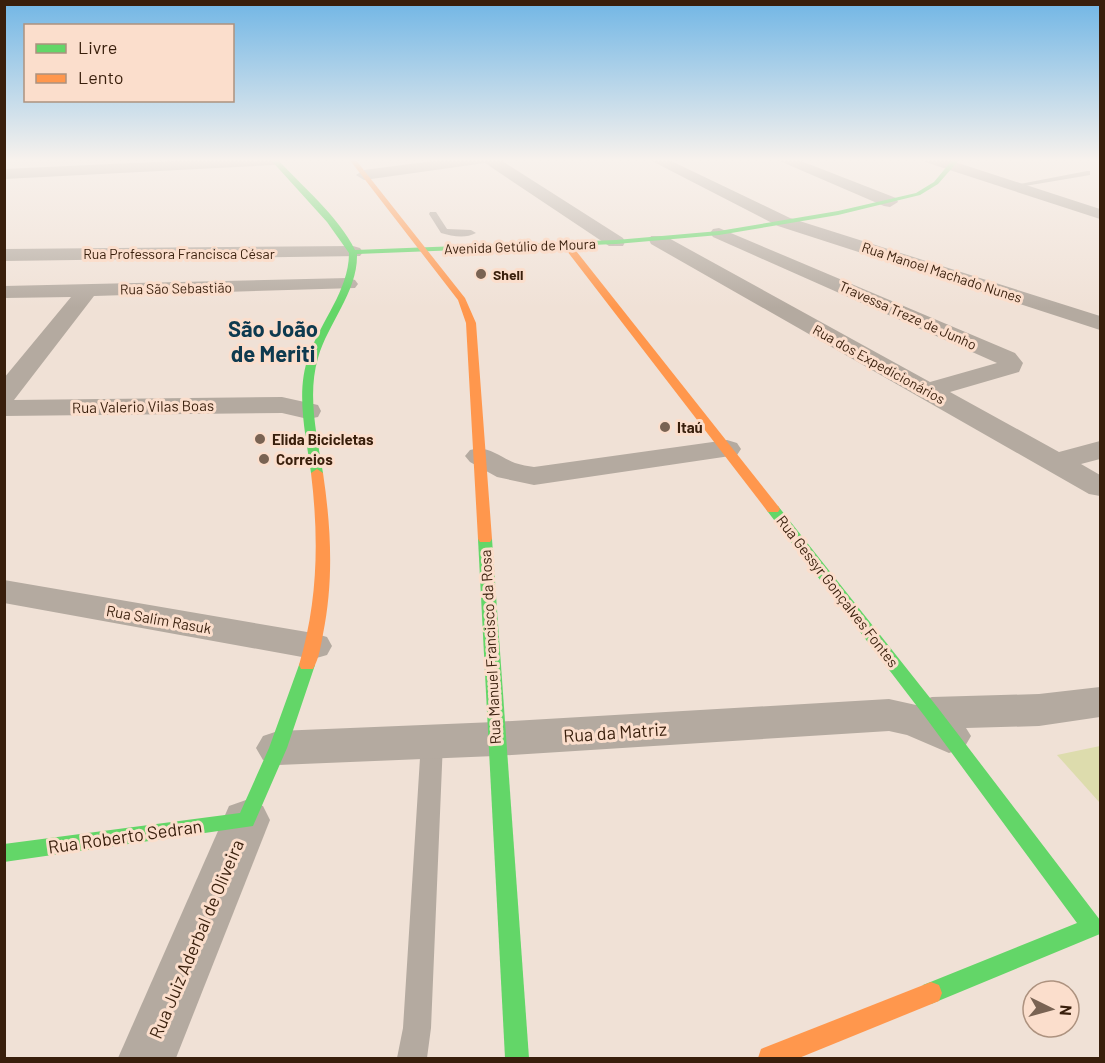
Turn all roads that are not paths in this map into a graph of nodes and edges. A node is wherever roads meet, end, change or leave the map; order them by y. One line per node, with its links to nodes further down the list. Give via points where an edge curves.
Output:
1 (315, 209): 16 (main road)
2 (391, 209): 15 (main road, Rua Manuel Francisco da Rosa)
3 (564, 209): 13 (street)
4 (757, 209): 9 (street, Rua Manoel Machado Nunes)
5 (855, 209): 9 (main road, Avenida Getúlio de Moura)
6 (1084, 209): 8 (street)
7 (433, 214): 11 (lane, via 444,231)
8 (1101, 214)
9 (784, 222): 10 (main road, Avenida Getúlio de Moura); 21 (street, Rua Manoel Machado Nunes)
10 (719, 233): 12 (main road, Avenida Getúlio de Moura); 22 (street, Travessa Treze de Junho, via 1011,363 1010,367)
11 (471, 236): 14 (main road, Avenida Getúlio de Moura); 15 (main road, Avenida Getúlio de Moura)
12 (658, 240): 13 (main road, Avenida Getúlio de Moura); 22 (street, Rua dos Expedicionários)
13 (616, 242): 14 (main road, Avenida Getúlio de Moura)
14 (575, 246): 26 (main road, Rua Gessyr Gonçalves Fontes)
15 (424, 249): 16 (main road, Avenida Getúlio de Moura); 28 (main road, Rua Manuel Francisco da Rosa, via 462,300 471,323)
16 (353, 252): 17 (street, Rua Professora Francisca César); 18 (main road, via 354,268)
17 (4, 255)
18 (348, 284): 19 (street, Rua São Sebastião); 24 (main road, via 316,346)
19 (88, 290): 20 (street, Rua São Sebastião); 23 (street)
20 (4, 292)
21 (1101, 323)
22 (926, 391): 29 (street, Rua dos Expedicionários)
23 (4, 395)
24 (308, 404): 25 (street, Rua Valerio Vilas Boas); 32 (main road, via 323,510 324,554 323,597)
25 (4, 408)
26 (727, 449): 28 (street, via 534,476 508,471); 34 (main road, Rua Gessyr Gonçalves Fontes)
27 (1101, 450): 29 (street)
28 (480, 456): 35 (main road, Rua Manuel Francisco da Rosa)
29 (1057, 462): 30 (street, Rua dos Expedicionários)
30 (1101, 487)
31 (4, 591): 32 (street, Rua Salim Rasuk)
32 (313, 646): 37 (main road)
33 (1101, 702): 34 (street, Rua da Matriz)
34 (940, 725): 35 (street, Rua da Matriz, via 889,715); 40 (main road, Rua Gessyr Gonçalves Fontes)
35 (495, 739): 36 (street, Rua da Matriz); 41 (main road, Rua Manuel Francisco da Rosa)
36 (432, 742): 37 (street, Rua da Matriz); 43 (lane, via 417,1028)
37 (278, 748): 38 (main road)
38 (246, 820): 39 (main road, Rua Roberto Sedran); 42 (street, Rua Juiz Aderbal de Oliveira)
39 (4, 853)
40 (1097, 932): 45 (main road)
41 (516, 1052): 44 (main road)
42 (147, 1059)
43 (412, 1059)
44 (528, 1059)
45 (770, 1059)

